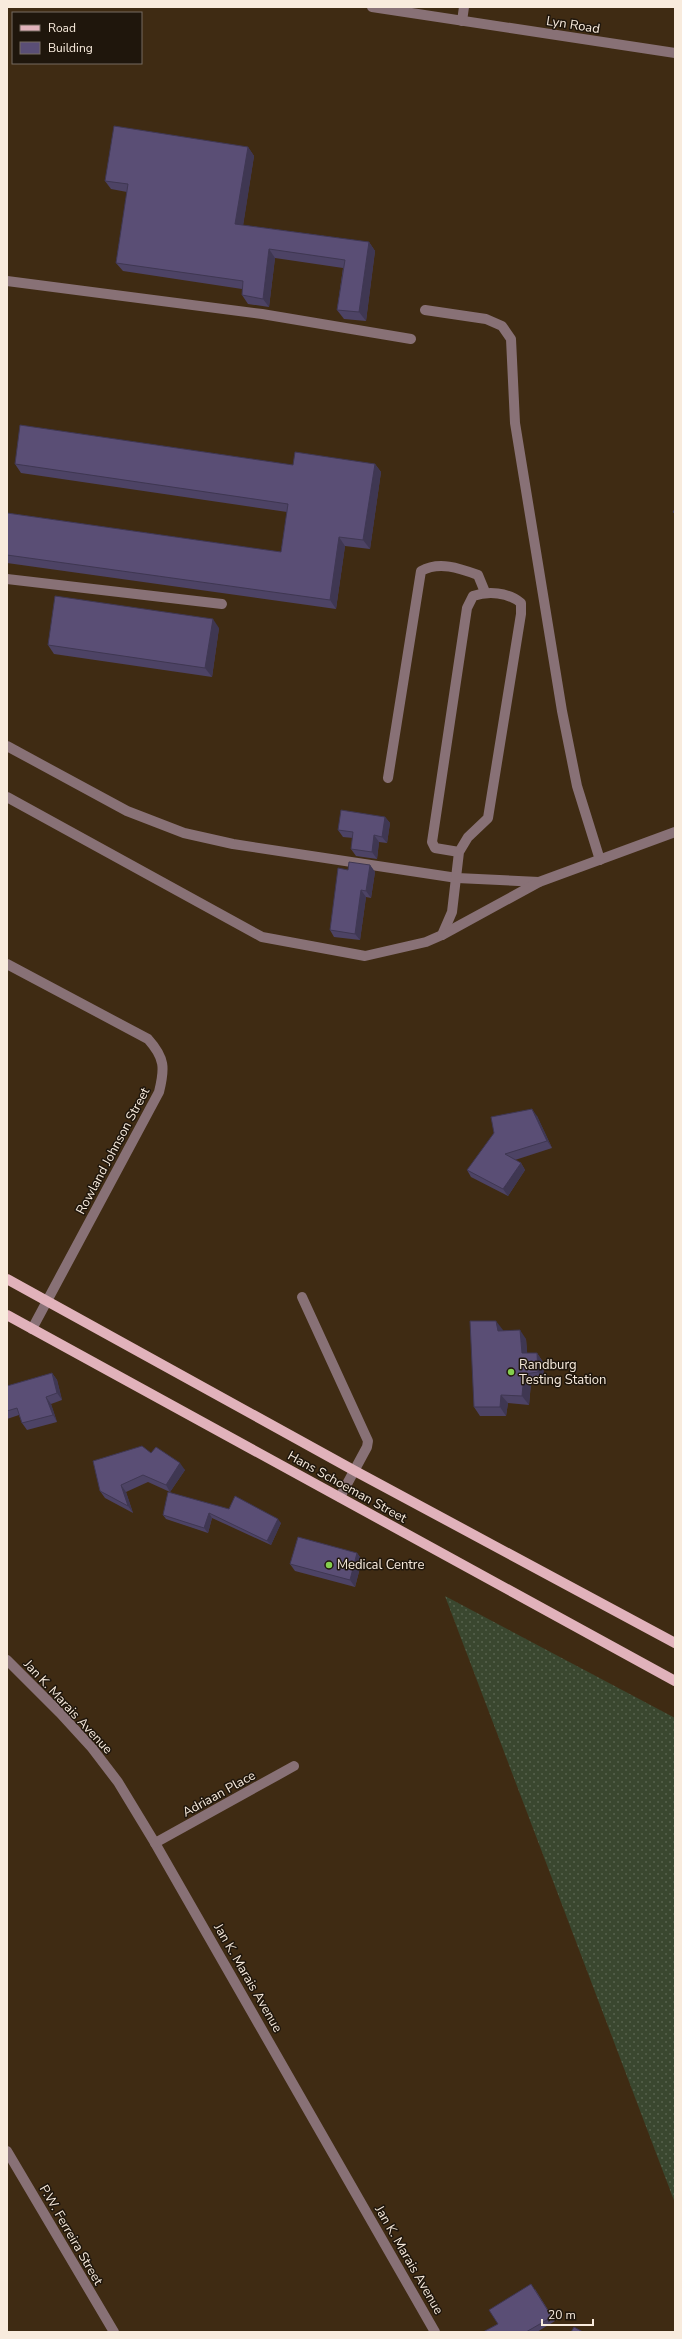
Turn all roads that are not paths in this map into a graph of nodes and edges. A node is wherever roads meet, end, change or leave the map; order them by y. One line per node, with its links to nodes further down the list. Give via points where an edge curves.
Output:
1 (372, 7): 3 (street, Lyn Road)
2 (464, 7): 3 (street)
3 (462, 21): 4 (street, Lyn Road)
4 (675, 53)
5 (7, 281): 7 (street, via 262,314)
6 (425, 310): 16 (street, via 486,319 502,326 511,339 515,424 562,710 577,786)
7 (411, 339)
8 (7, 579): 10 (street)
9 (485, 592): 12 (street, via 478,575 459,568 430,566 421,571); 15 (street, via 473,596 467,608 432,842 435,848); 15 (street, via 514,598 521,603 522,614 488,818 468,837)
10 (222, 604)
11 (7, 746): 17 (street, via 127,812 184,833 233,844)
12 (388, 778)
13 (7, 797): 19 (street, via 262,937 365,956 426,942)
14 (675, 832): 16 (street)
15 (459, 852): 17 (street)
16 (600, 860): 18 (street)
17 (457, 878): 18 (street); 19 (street, via 452,912)
18 (539, 882): 19 (street)
19 (442, 935)
20 (7, 964): 23 (street, Rowland Johnson Street, via 148,1039 162,1058 164,1073 159,1092)
21 (7, 1279): 23 (main road, Hans Schoeman Street)
22 (302, 1297): 26 (street, via 366,1434 367,1447)
23 (48, 1302): 25 (street, Rowland Johnson Street); 26 (main road, Hans Schoeman Street)
24 (7, 1315): 25 (main road, Hans Schoeman Street)
25 (32, 1329): 27 (main road, Hans Schoeman Street)
26 (355, 1471): 27 (street); 28 (main road, Hans Schoeman Street)
27 (340, 1497): 30 (main road, Hans Schoeman Street)
28 (675, 1643)
29 (7, 1660): 32 (street, Jan K. Marais Avenue, via 92,1748 118,1782)
30 (675, 1681)
31 (294, 1766): 32 (street, Adriaan Place)
32 (155, 1843): 35 (street, Jan K. Marais Avenue)
33 (7, 2151): 34 (street, P.W. Ferreira Street)
34 (114, 2332)
35 (435, 2332)

